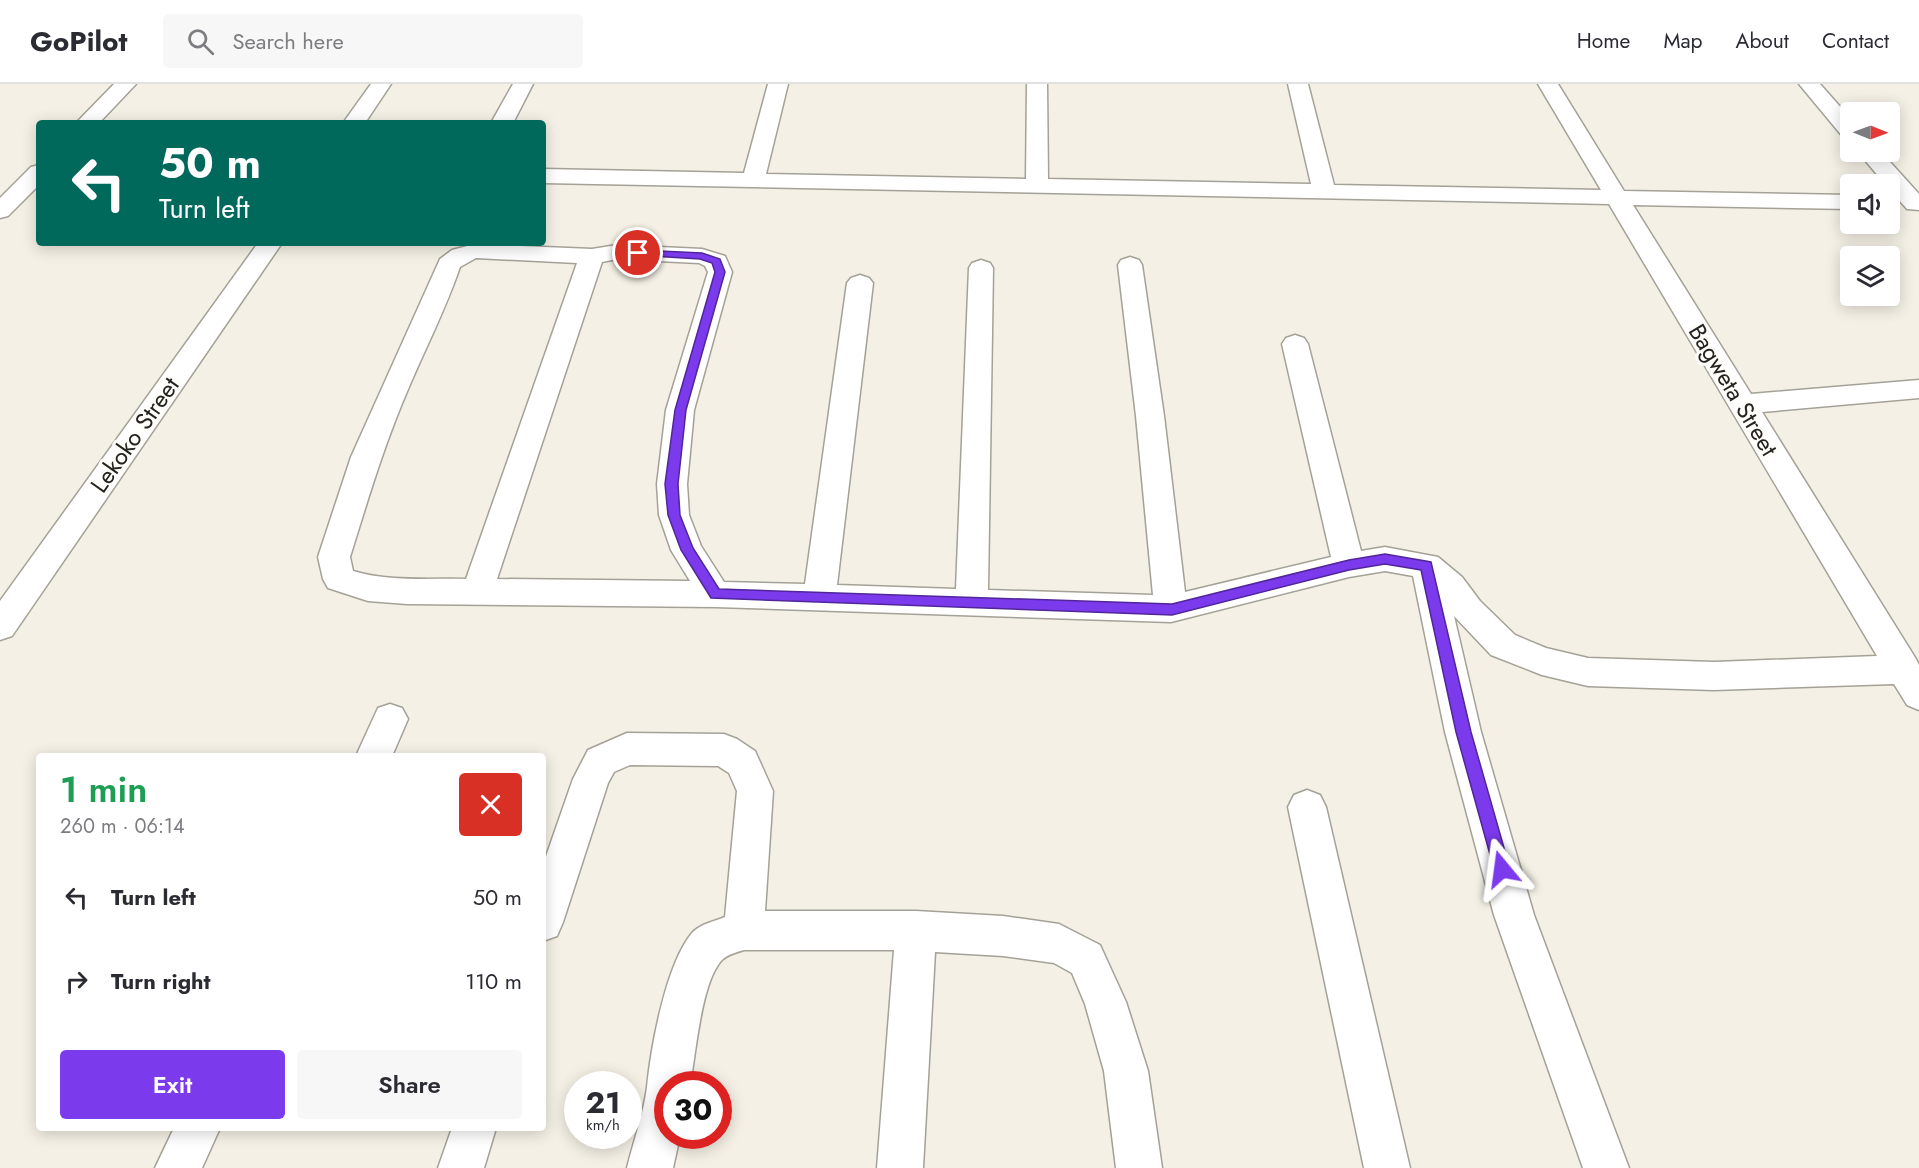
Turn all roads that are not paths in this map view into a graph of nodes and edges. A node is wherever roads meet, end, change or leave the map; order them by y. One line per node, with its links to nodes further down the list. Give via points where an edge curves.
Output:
1 (126, 84): 10 (street)
2 (381, 84): 11 (street)
3 (523, 84): 12 (street)
4 (778, 84): 16 (street)
5 (1037, 84): 17 (street)
6 (1298, 84): 18 (street)
7 (1548, 84): 19 (street, Bagweta Street)
8 (1809, 84): 9 (street)
9 (1840, 119)
10 (90, 120)
11 (356, 120)
12 (504, 120)
13 (1878, 162): 22 (street)
14 (36, 175): 23 (street)
15 (546, 176): 16 (street)
16 (753, 182): 17 (street)
17 (1037, 186): 18 (street)
18 (1324, 190): 19 (street)
19 (1616, 197): 20 (street); 31 (street, Bagweta Street)
20 (1840, 202)
21 (1900, 203): 22 (street)
22 (1917, 204)
23 (0, 211)
24 (268, 246): 39 (street, Lekoko Street)
25 (592, 256): 34 (street); 34 (street, via 475,251 449,264 366,457 334,556 339,579 368,588); 35 (street, via 617,252 702,256 716,261 720,272 680,410 672,484 674,515 687,550)
26 (1130, 265): 38 (street)
27 (981, 268): 37 (street)
28 (860, 283): 36 (street)
29 (1295, 344): 32 (street)
30 (1919, 389): 31 (street)
31 (1741, 404): 40 (street, Bagweta Street)
32 (1349, 565): 33 (street, via 1385,559); 38 (street)
33 (1426, 566): 40 (street, via 1451,586 1468,610 1503,645 1542,661 1588,672); 57 (street, via 1463,732 1514,915)
34 (477, 592): 35 (street)
35 (716, 594): 36 (street)
36 (819, 597): 37 (street)
37 (972, 601): 38 (street)
38 (1172, 609)
39 (0, 627)
40 (1911, 682)
41 (390, 719): 42 (street)
42 (375, 753)
43 (1307, 807): 56 (street)
44 (546, 913): 45 (street, via 591,779 601,761 627,749 724,750 742,762 754,791)
45 (744, 930): 46 (street); 47 (street, via 708,946 695,966)
46 (916, 931): 54 (street); 55 (street, via 1059,944 1086,959 1105,1002 1126,1071)
47 (672, 1071)
48 (196, 1131): 51 (street)
49 (473, 1131): 52 (street)
50 (654, 1149): 53 (street)
51 (178, 1168)
52 (460, 1168)
53 (650, 1168)
54 (900, 1168)
55 (1138, 1168)
56 (1387, 1168)
57 (1606, 1168)

